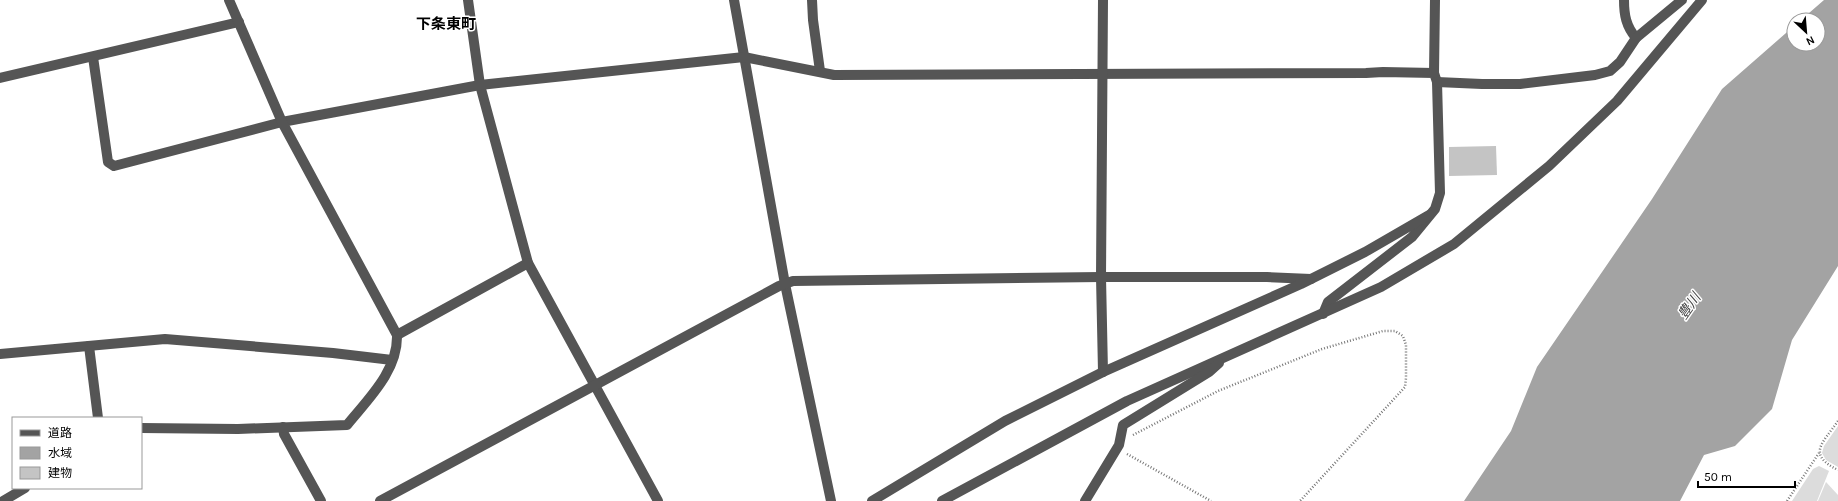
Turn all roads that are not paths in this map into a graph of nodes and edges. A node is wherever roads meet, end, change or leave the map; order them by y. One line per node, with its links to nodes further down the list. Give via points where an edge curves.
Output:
1 (229, 0): 10 (street)
2 (468, 0): 18 (street)
3 (734, 0): 13 (street)
4 (812, 0): 14 (street)
5 (1103, 0): 15 (street)
6 (1435, 0): 16 (street)
7 (1624, 0): 11 (street, via 1624,15 1629,30)
8 (1682, 0): 11 (street)
9 (1702, 0): 25 (street, via 1617,101 1543,171 1454,244 1381,286)
10 (239, 22): 12 (street); 19 (street)
11 (1636, 38): 16 (street, via 1620,62 1610,71 1596,75 1520,84 1482,84)
12 (93, 57): 17 (street); 19 (street, via 108,162 114,166)
13 (744, 57): 14 (street); 18 (street); 24 (street)
14 (820, 72): 15 (street, via 834,75)
15 (1102, 74): 16 (street, via 1195,72); 22 (street)
16 (1435, 77): 20 (street, via 1440,193)
17 (0, 78)
18 (480, 85): 19 (street); 21 (street)
19 (282, 122): 26 (street)
20 (1432, 213): 23 (street, via 1366,252); 25 (street, via 1412,237 1328,302)
21 (528, 263): 26 (street); 32 (street)
22 (1101, 277): 23 (street, via 1267,276); 24 (street, via 801,281); 31 (street)
23 (1311, 279): 31 (street)
24 (785, 284): 32 (street); 41 (street)
25 (1323, 314): 29 (street)
26 (397, 335): 30 (street)
27 (89, 346): 28 (street); 30 (street, via 165,339); 33 (street)
28 (0, 354)
29 (1225, 358): 43 (street, via 1127,401); 44 (street, via 1209,372 1123,425 1119,445)
30 (392, 360): 34 (street, via 382,382 347,425)
31 (1102, 372): 42 (street, via 1004,421)
32 (595, 386): 39 (street); 40 (street)
33 (98, 417)
34 (283, 427): 35 (street); 38 (street, via 284,434)
35 (142, 428)
36 (23, 489): 37 (street)
37 (3, 501)
38 (321, 501)
39 (380, 501)
40 (658, 501)
41 (830, 501)
42 (872, 501)
43 (942, 501)
44 (1085, 501)

